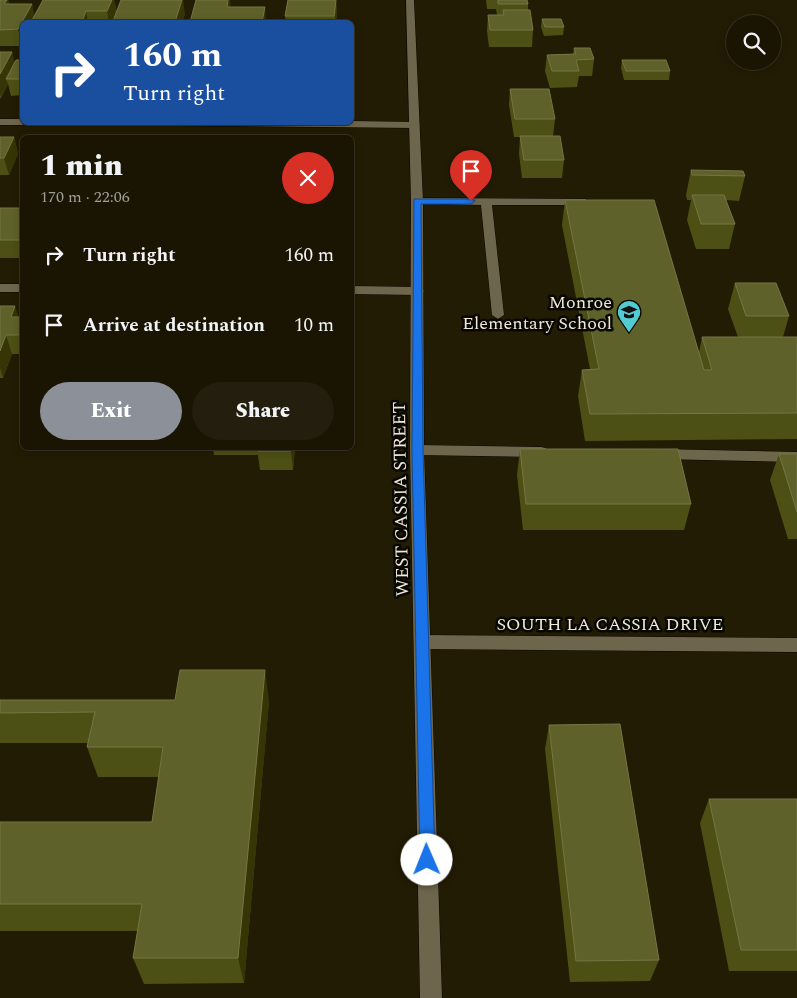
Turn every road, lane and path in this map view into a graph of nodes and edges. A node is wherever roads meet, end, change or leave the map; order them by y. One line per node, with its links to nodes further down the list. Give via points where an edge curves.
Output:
1 (410, 0): 5 (street, WEST CASSIA STREET)
2 (0, 122): 3 (street)
3 (20, 122)
4 (354, 124): 5 (street)
5 (415, 124): 6 (street, WEST CASSIA STREET)
6 (417, 201): 7 (street); 12 (street, WEST CASSIA STREET)
7 (486, 201): 8 (street); 13 (street)
8 (592, 202)
9 (0, 288): 10 (street)
10 (20, 288)
11 (354, 290): 12 (street)
12 (418, 290): 14 (street, WEST CASSIA STREET)
13 (498, 315)
14 (417, 450): 15 (street); 18 (street, WEST CASSIA STREET)
15 (558, 453)
16 (644, 454): 17 (street)
17 (797, 456)
18 (422, 642): 19 (street, SOUTH LA CASSIA DRIVE); 20 (street, WEST CASSIA STREET)
19 (797, 645)
20 (431, 998)

